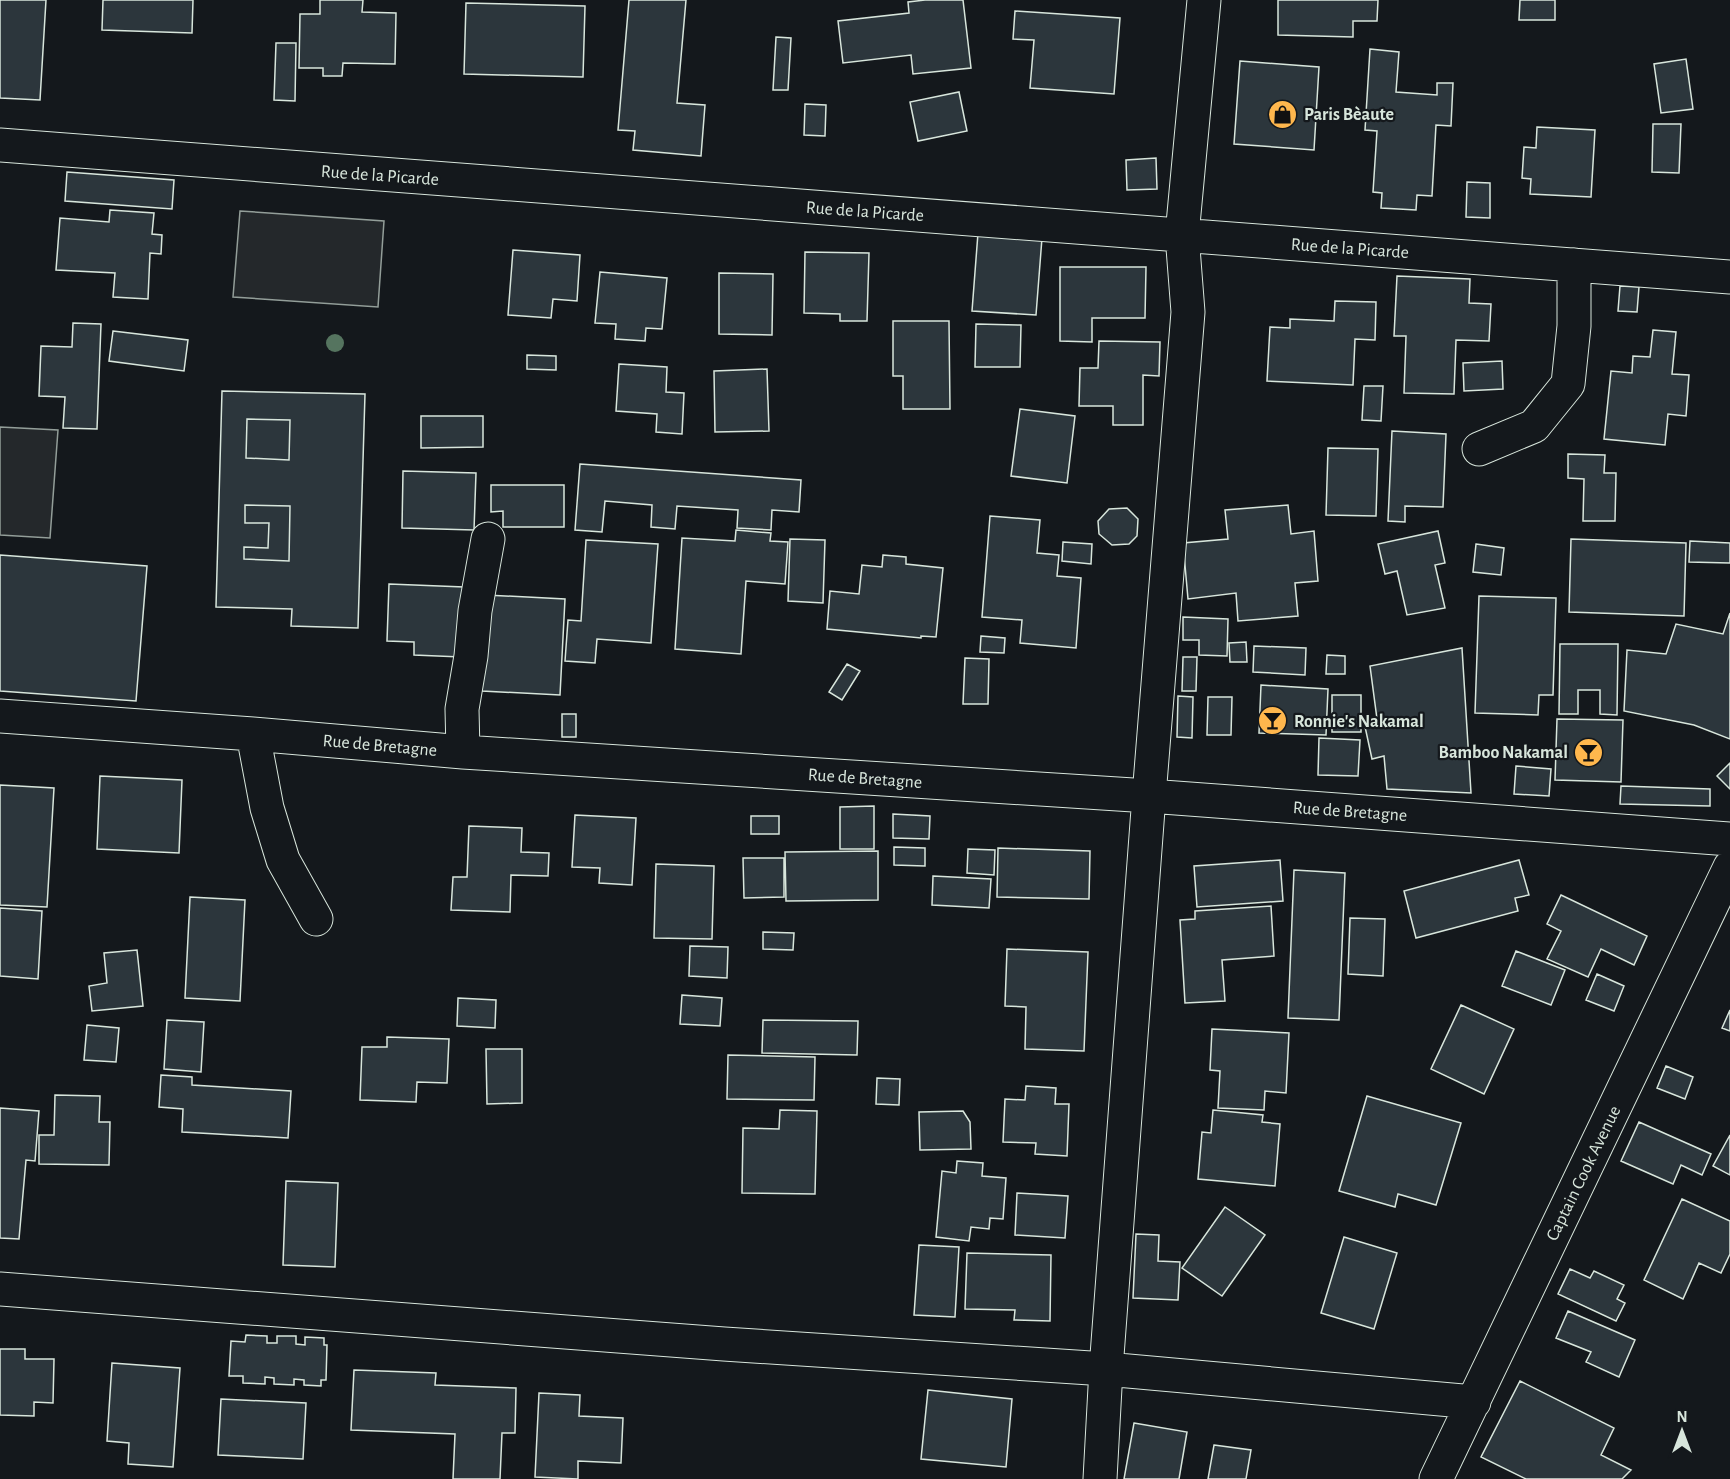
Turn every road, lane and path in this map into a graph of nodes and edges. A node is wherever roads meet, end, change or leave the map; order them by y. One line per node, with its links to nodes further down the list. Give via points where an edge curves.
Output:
1 (1204, 0): 3 (street)
2 (0, 145): 3 (street, Rue de la Picarde)
3 (1182, 234): 4 (street, Rue de la Picarde); 11 (street, via 1188,312)
4 (1574, 265): 5 (street, Rue de la Picarde); 6 (street, via 1574,326 1568,384 1534,426)
5 (1730, 277)
6 (1479, 448)
7 (488, 539): 10 (street, via 462,709)
8 (0, 716): 9 (street, Rue de Bretagne)
9 (253, 734): 10 (street, Rue de Bretagne); 14 (street, via 267,808 284,860)
10 (463, 752): 11 (street, Rue de Bretagne)
11 (1149, 796): 12 (street, Rue de Bretagne); 16 (street)
12 (1730, 839)
13 (1730, 867): 17 (street, Captain Cook Avenue)
14 (316, 919)
15 (0, 1289): 16 (street)
16 (1106, 1369): 17 (street); 18 (street)
17 (1474, 1402): 19 (street, Captain Cook Avenue)
18 (1100, 1479)
19 (1436, 1479)

